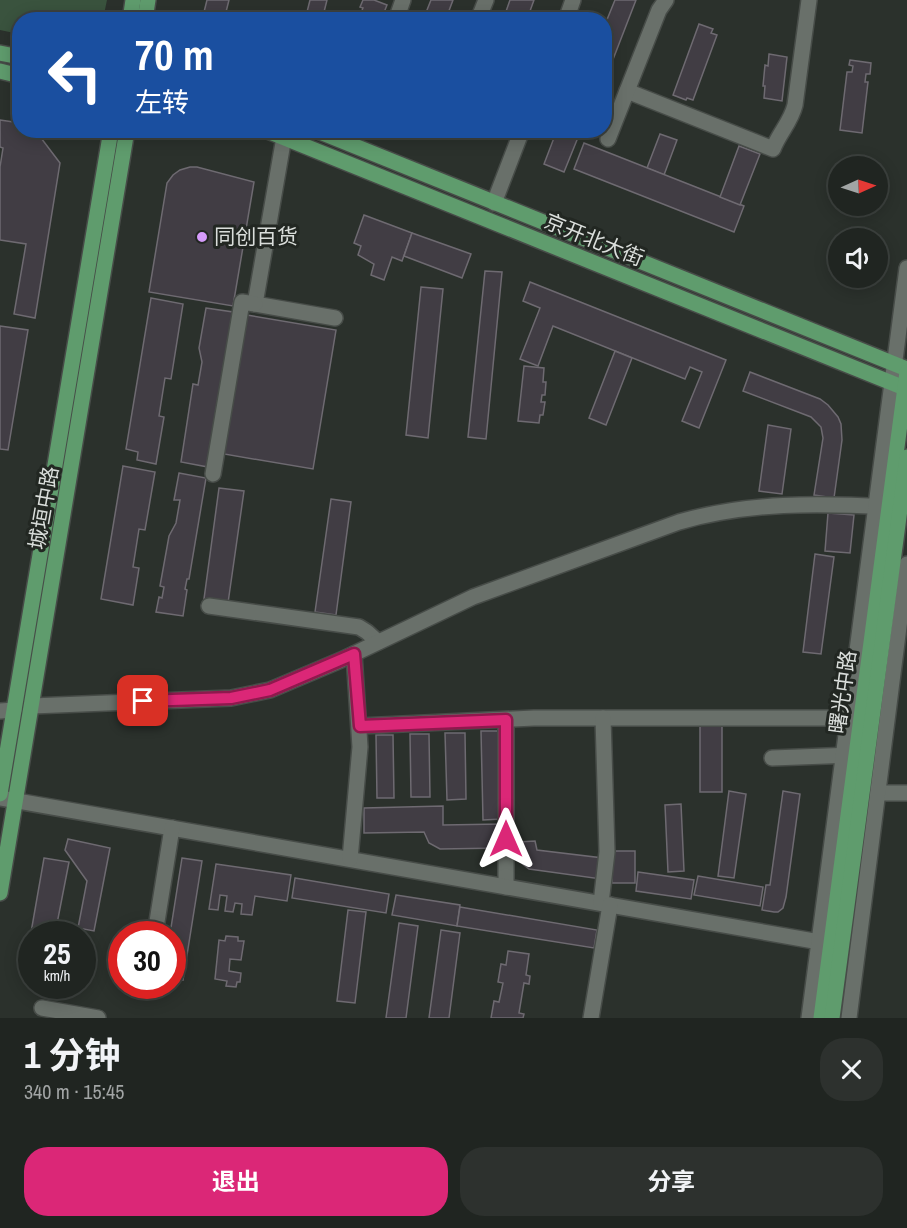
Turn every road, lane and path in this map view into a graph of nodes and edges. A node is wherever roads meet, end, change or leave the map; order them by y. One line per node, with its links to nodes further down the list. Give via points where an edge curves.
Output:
1 (666, 0): 3 (street)
2 (809, 0): 3 (street, via 792,118 779,133 773,149)
3 (627, 91): 4 (street)
4 (612, 129)
5 (110, 138): 24 (main road, 城垣中路)
6 (126, 138): 23 (main road, 城垣中路)
7 (284, 138): 12 (street); 15 (main road, 京开北大街)
8 (335, 138): 10 (main road, 京开北大街)
9 (519, 138): 10 (street)
10 (494, 203): 14 (main road, 京开北大街)
11 (907, 268): 14 (street)
12 (255, 304): 13 (street); 17 (street, via 242,302)
13 (335, 318)
14 (903, 368): 15 (street)
15 (901, 387): 18 (street)
16 (907, 457): 47 (main road, 曙光中路)
17 (213, 474)
18 (882, 506): 21 (street, via 761,506 710,513 472,597); 26 (street); 29 (main road, 曙光中路)
19 (907, 564): 31 (street)
20 (209, 606): 21 (street, via 359,627)
21 (378, 642): 22 (street)
22 (354, 654): 23 (street, via 270,690 231,698); 28 (street)
23 (32, 706): 34 (main road, 城垣中路)
24 (7, 710): 33 (main road, 城垣中路)
25 (603, 718): 26 (street); 27 (street); 39 (street, via 608,852)
26 (848, 718): 29 (street)
27 (506, 720): 28 (street); 37 (street)
28 (360, 726): 36 (street)
29 (849, 755): 30 (street); 41 (main road, 曙光中路)
30 (772, 758)
31 (878, 793): 32 (street); 48 (street)
32 (907, 794)
33 (0, 796): 34 (street)
34 (16, 801): 35 (street); 38 (main road, 城垣中路)
35 (172, 828): 36 (street); 40 (street)
36 (350, 859): 37 (street)
37 (506, 887): 39 (street)
38 (0, 893)
39 (605, 904): 41 (street); 44 (street)
40 (157, 921)
41 (825, 943): 45 (street); 46 (main road, 曙光中路)
42 (42, 1008): 43 (street)
43 (98, 1018)
44 (591, 1018)
45 (808, 1018)
46 (821, 1018)
47 (832, 1018)
48 (849, 1018)

